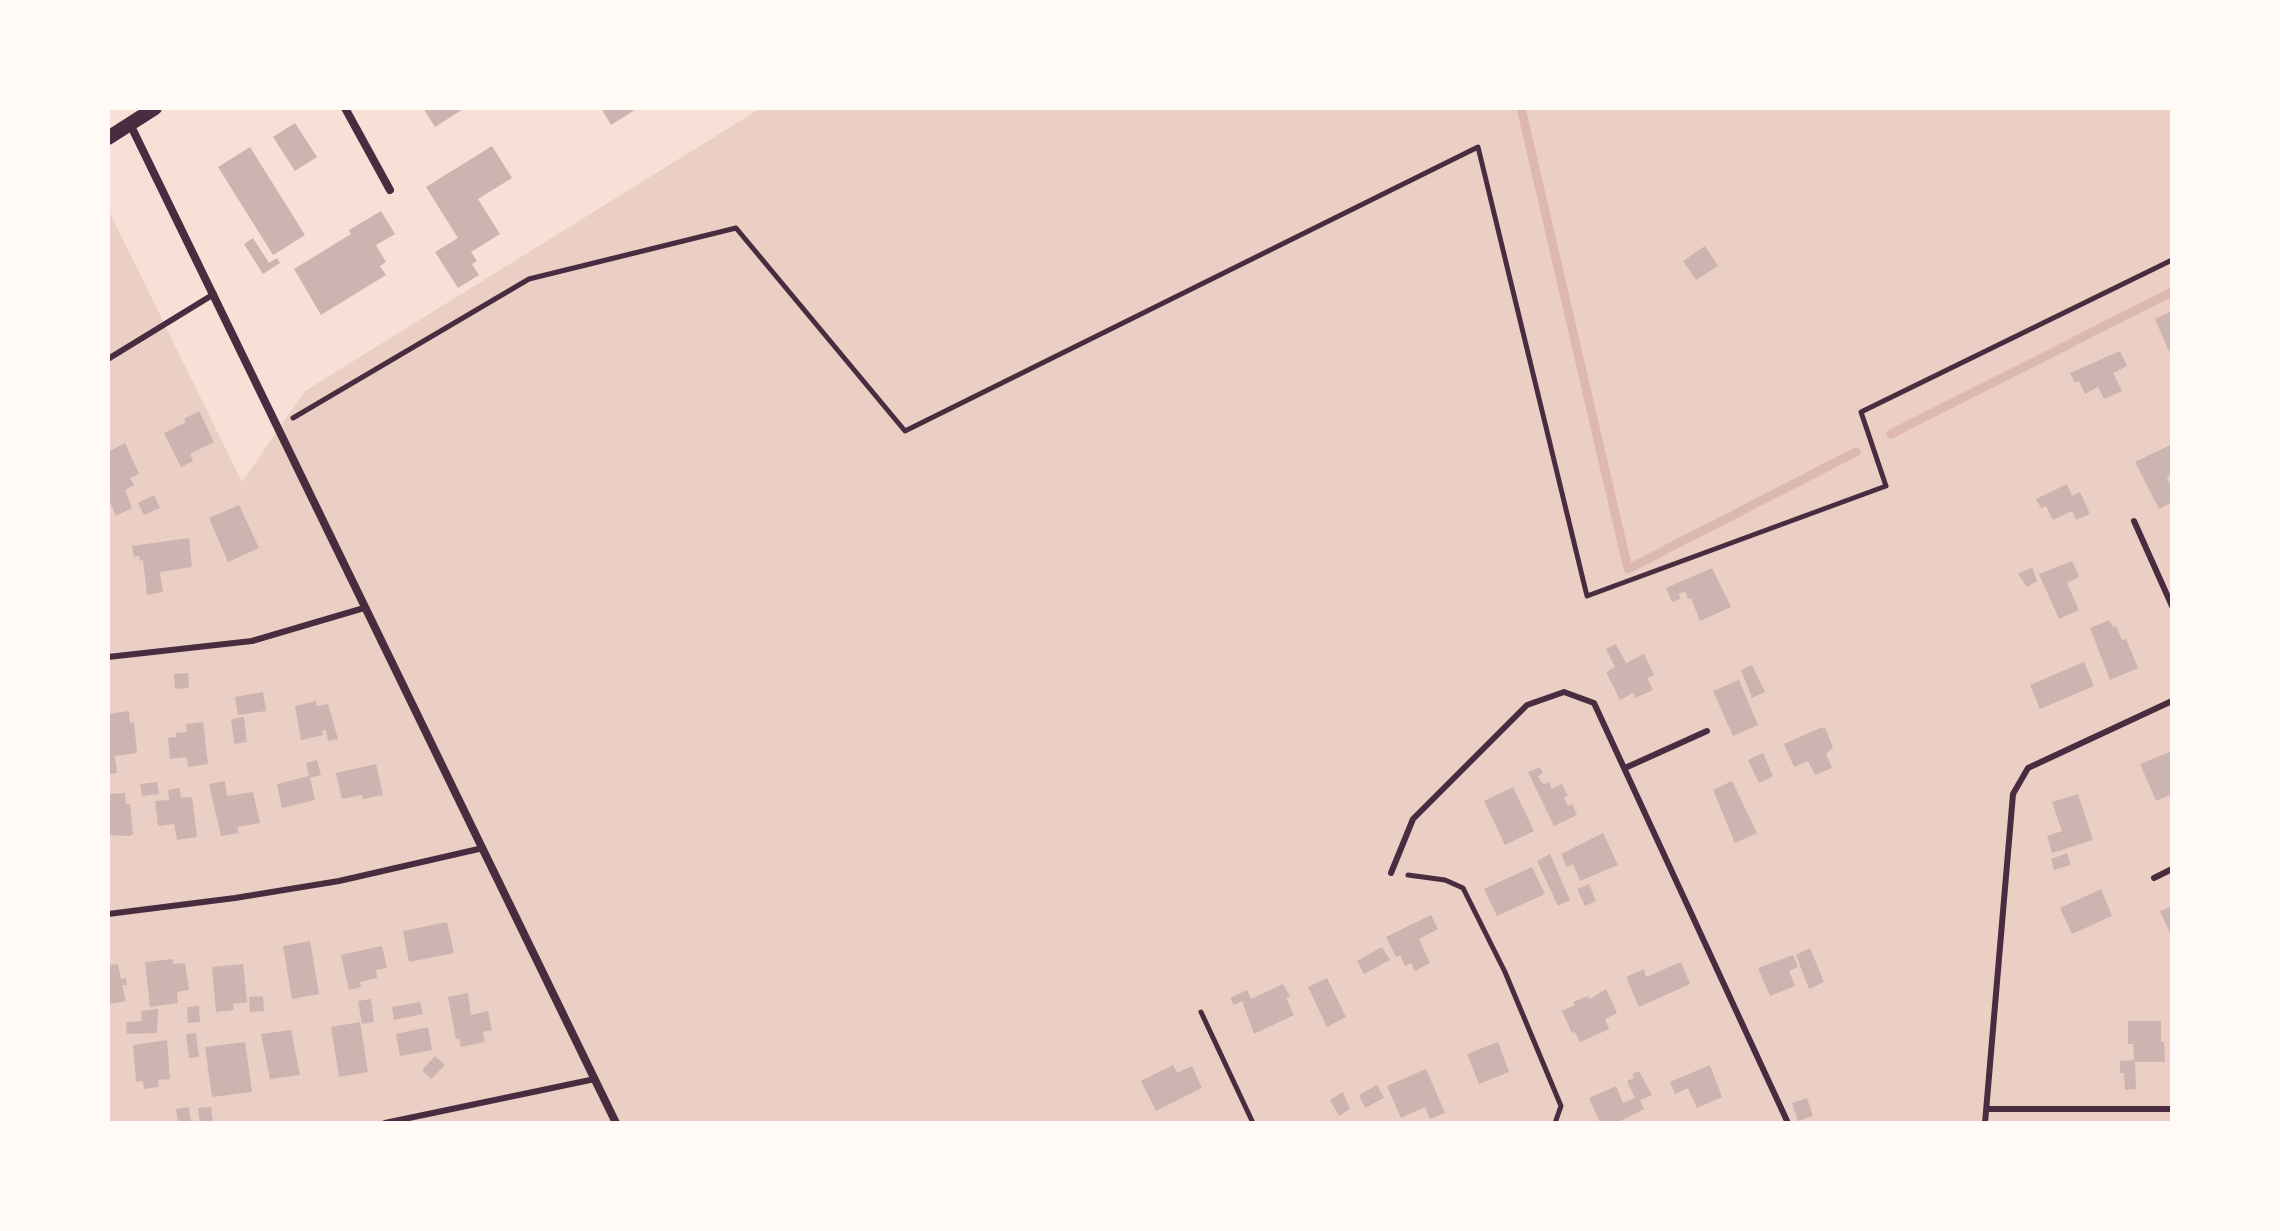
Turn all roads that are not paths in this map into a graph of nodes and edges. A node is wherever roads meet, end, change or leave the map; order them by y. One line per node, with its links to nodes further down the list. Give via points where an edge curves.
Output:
1 (155, 108): 3 (street)
2 (345, 108): 5 (street)
3 (130, 124): 4 (street); 6 (street)
4 (108, 138)
5 (390, 190)
6 (214, 294): 7 (lane); 10 (street)
7 (108, 359)
8 (2134, 521): 9 (lane)
9 (2172, 606)
10 (364, 608): 11 (lane, via 252,641); 15 (street)
11 (108, 657)
12 (2172, 701): 21 (lane, via 2028,768 2013,794)
13 (1707, 731): 14 (lane)
14 (1625, 768): 17 (lane, via 1594,703 1564,692 1527,705 1413,819); 25 (lane)
15 (483, 848): 19 (lane, via 339,881); 20 (street)
16 (2172, 869): 18 (lane)
17 (1391, 873)
18 (2154, 878)
19 (108, 914)
20 (595, 1079): 23 (lane); 24 (street)
21 (1988, 1109): 22 (lane); 26 (lane)
22 (2172, 1109)
23 (385, 1123)
24 (616, 1123)
25 (1788, 1123)
26 (1985, 1123)

